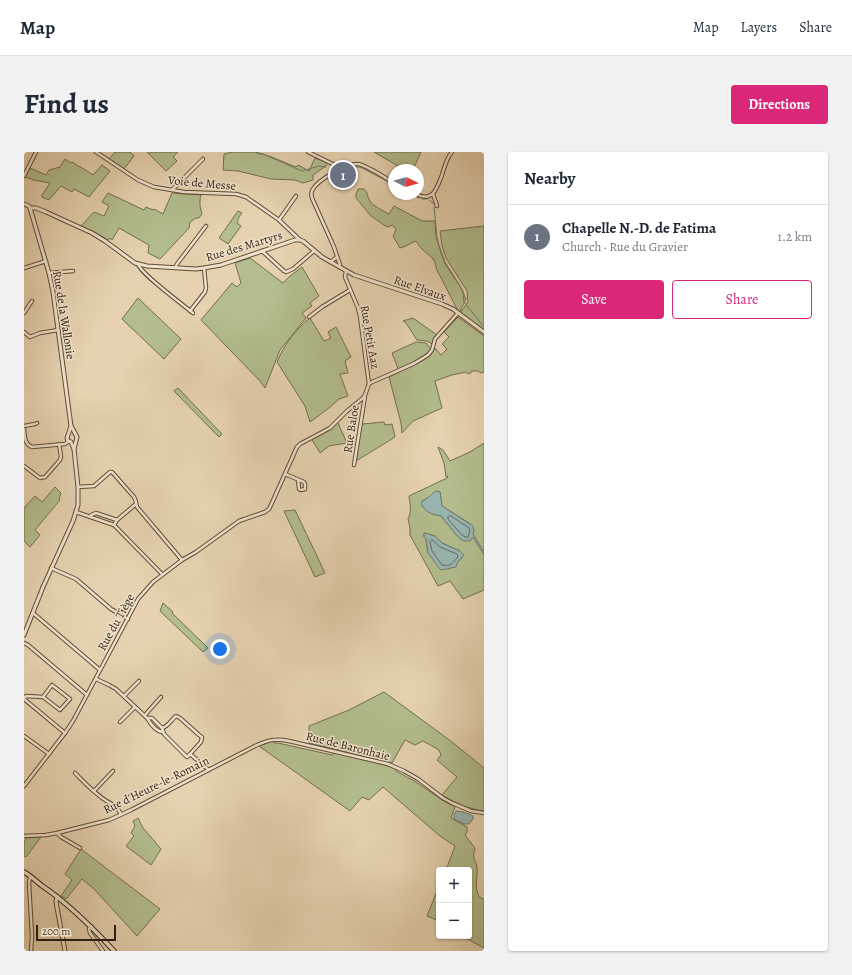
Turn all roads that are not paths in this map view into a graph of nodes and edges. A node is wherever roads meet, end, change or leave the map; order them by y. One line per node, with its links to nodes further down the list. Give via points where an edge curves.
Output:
1 (36, 152): 7 (street)
2 (96, 152): 9 (street, Voie de Messe, via 144,183)
3 (308, 152): 6 (street)
4 (452, 152): 10 (street)
5 (203, 159): 9 (street)
6 (341, 168): 8 (street, via 359,164); 21 (street, via 320,181 311,194)
7 (24, 176)
8 (388, 180)
9 (172, 191): 16 (street, Voie de Messe, via 236,194 250,199)
10 (433, 194): 12 (street); 14 (street)
11 (296, 196): 16 (street)
12 (424, 197)
13 (24, 204): 15 (street)
14 (437, 206)
15 (30, 208): 22 (street, Rue de la Wallonie); 24 (street, via 41,210 92,233)
16 (279, 220): 18 (street, Voie de Messe)
17 (206, 226): 27 (street)
18 (300, 240): 19 (street, Rue des Martyrs); 20 (street, Rue des Martyrs)
19 (262, 251): 20 (street, via 286,272); 28 (street, Rue des Martyrs)
20 (314, 251): 23 (street, Rue des Martyrs)
21 (338, 257): 23 (street); 25 (street)
22 (46, 261): 26 (street); 31 (street, Rue de la Wallonie)
23 (330, 262): 25 (street, Rue des Martyrs)
24 (138, 264): 27 (street, Rue des Martyrs); 28 (street, via 147,275 191,312 205,292)
25 (339, 267): 30 (street, Rue des Martyrs)
26 (24, 268)
27 (175, 268): 28 (street, Rue des Martyrs)
28 (204, 268)
29 (73, 271): 31 (street)
30 (346, 271): 32 (street, Rue Petit Aaz, via 345,277); 35 (street, Rue Elvaux, via 360,278 442,304)
31 (50, 273): 37 (street, Rue de la Wallonie)
32 (350, 290): 36 (street); 40 (street, Rue Petit Aaz, via 360,316)
33 (32, 301): 34 (street)
34 (24, 313)
35 (458, 313): 39 (street, Rue Elvaux); 40 (street, via 435,338 428,355)
36 (309, 317)
37 (58, 330): 38 (street, via 30,337); 44 (street, Rue de la Wallonie)
38 (24, 332)
39 (484, 332)
40 (369, 384): 41 (street, Rue Baloe)
41 (365, 395): 53 (street, Rue Baloe); 55 (street, via 330,428 300,444 294,451)
42 (37, 423): 43 (street)
43 (24, 426)
44 (71, 426): 46 (street, Rue de la Wallonie); 47 (street, Rue de la Wallonie)
45 (24, 429): 48 (street)
46 (75, 433): 47 (street); 49 (street, Rue de la Wallonie)
47 (68, 434): 50 (street, Rue de la Wallonie)
48 (24, 437): 51 (street, via 26,443 32,447)
49 (76, 441): 50 (street); 52 (street, Rue de la Wallonie)
50 (70, 442): 51 (street); 52 (street, Rue de la Wallonie)
51 (59, 444): 54 (street, via 60,460 45,477 40,478)
52 (74, 449): 57 (street, Rue de la Wallonie)
53 (354, 465)
54 (24, 466)
55 (285, 474): 56 (street); 63 (street, Rue du Tiège, via 267,511 239,521)
56 (298, 480)
57 (78, 487): 58 (street, via 94,486 112,472 134,497); 59 (street, Rue de la Wallonie, via 79,500)
58 (136, 504): 61 (street); 63 (street)
59 (76, 512): 60 (street); 64 (street, Rue de la Wallonie)
60 (90, 517): 61 (street, via 96,513); 62 (street)
61 (117, 520): 62 (street)
62 (114, 525): 65 (street)
63 (182, 560): 65 (street, Rue du Tiège)
64 (52, 568): 66 (street, Rue de la Wallonie); 67 (street, via 76,579 111,609)
65 (162, 574): 67 (street, Rue du Tiège, via 138,599)
66 (32, 613): 68 (street, Rue de la Wallonie); 70 (street)
67 (128, 619): 70 (street, Rue du Tiège)
68 (24, 635)
69 (24, 643): 73 (street)
70 (100, 670): 71 (street, Rue du Tiège)
71 (96, 679): 73 (street, Rue du Tiège); 75 (street)
72 (139, 681): 75 (street)
73 (87, 695): 83 (street, Rue du Tiège)
74 (43, 696): 74 (street, via 52,685 70,699 60,710); 77 (street)
75 (124, 696): 78 (street)
76 (161, 697): 79 (street)
77 (24, 698): 83 (street)
78 (135, 707): 79 (street); 80 (street)
79 (146, 716): 81 (street); 82 (street, via 150,723)
80 (120, 722)
81 (162, 728): 82 (street); 87 (street, via 176,716 200,735 201,742)
82 (162, 732): 87 (street, via 185,755 188,757)
83 (65, 733): 86 (street, Rue du Tiège)
84 (24, 736): 86 (street)
85 (268, 740): 88 (street, Rue d'Heure-le-Romain); 93 (street, Rue de Baronhaie, via 285,740 388,764 418,779 448,801)
86 (49, 754): 91 (street, Rue du Tiège)
87 (190, 754): 88 (street)
88 (209, 770): 94 (street, Rue d'Heure-le-Romain)
89 (112, 771): 92 (street)
90 (75, 773): 92 (street)
91 (24, 786)
92 (94, 791): 94 (street, via 116,806)
93 (483, 813): 95 (street)
94 (121, 814): 96 (street, Rue d'Heure-le-Romain, via 100,823)
95 (484, 817)
96 (57, 834): 97 (street, Rue d'Heure-le-Romain); 98 (street)
97 (24, 836)
98 (80, 848)
99 (24, 873): 100 (main road)
100 (30, 877): 101 (main road); 103 (street)
101 (57, 896): 102 (main road); 104 (street)
102 (91, 926): 105 (street, via 90,933); 106 (main road)
103 (31, 951)
104 (65, 951)
105 (103, 951)
106 (114, 951)

